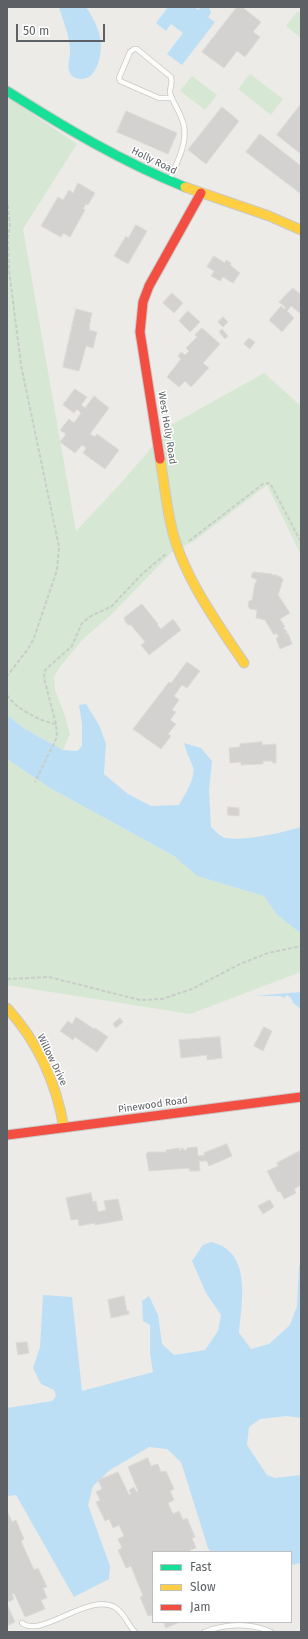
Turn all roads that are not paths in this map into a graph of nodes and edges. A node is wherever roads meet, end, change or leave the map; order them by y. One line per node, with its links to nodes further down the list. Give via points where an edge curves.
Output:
1 (7, 91): 3 (street, Holly Road, via 80,135)
2 (172, 98): 2 (lane, via 171,77 137,49 130,52 120,81 159,98); 3 (lane, via 183,121 185,132 182,151)
3 (169, 181): 4 (street, Holly Road)
4 (201, 193): 5 (street, Holly Road); 6 (street, West Holly Road, via 149,286 143,302 140,332 171,526 177,547 190,577)
5 (301, 230)
6 (244, 663)
7 (7, 1008): 9 (street, Willow Drive, via 38,1050 58,1096)
8 (301, 1097): 9 (street, Pinewood Road)
9 (64, 1128): 10 (street, Pinewood Road)
10 (7, 1135)
11 (22, 1623): 12 (lane, via 35,1630 94,1605 108,1604 120,1611)
12 (135, 1632)
13 (204, 1632): 14 (lane, via 237,1625)
14 (269, 1632)

